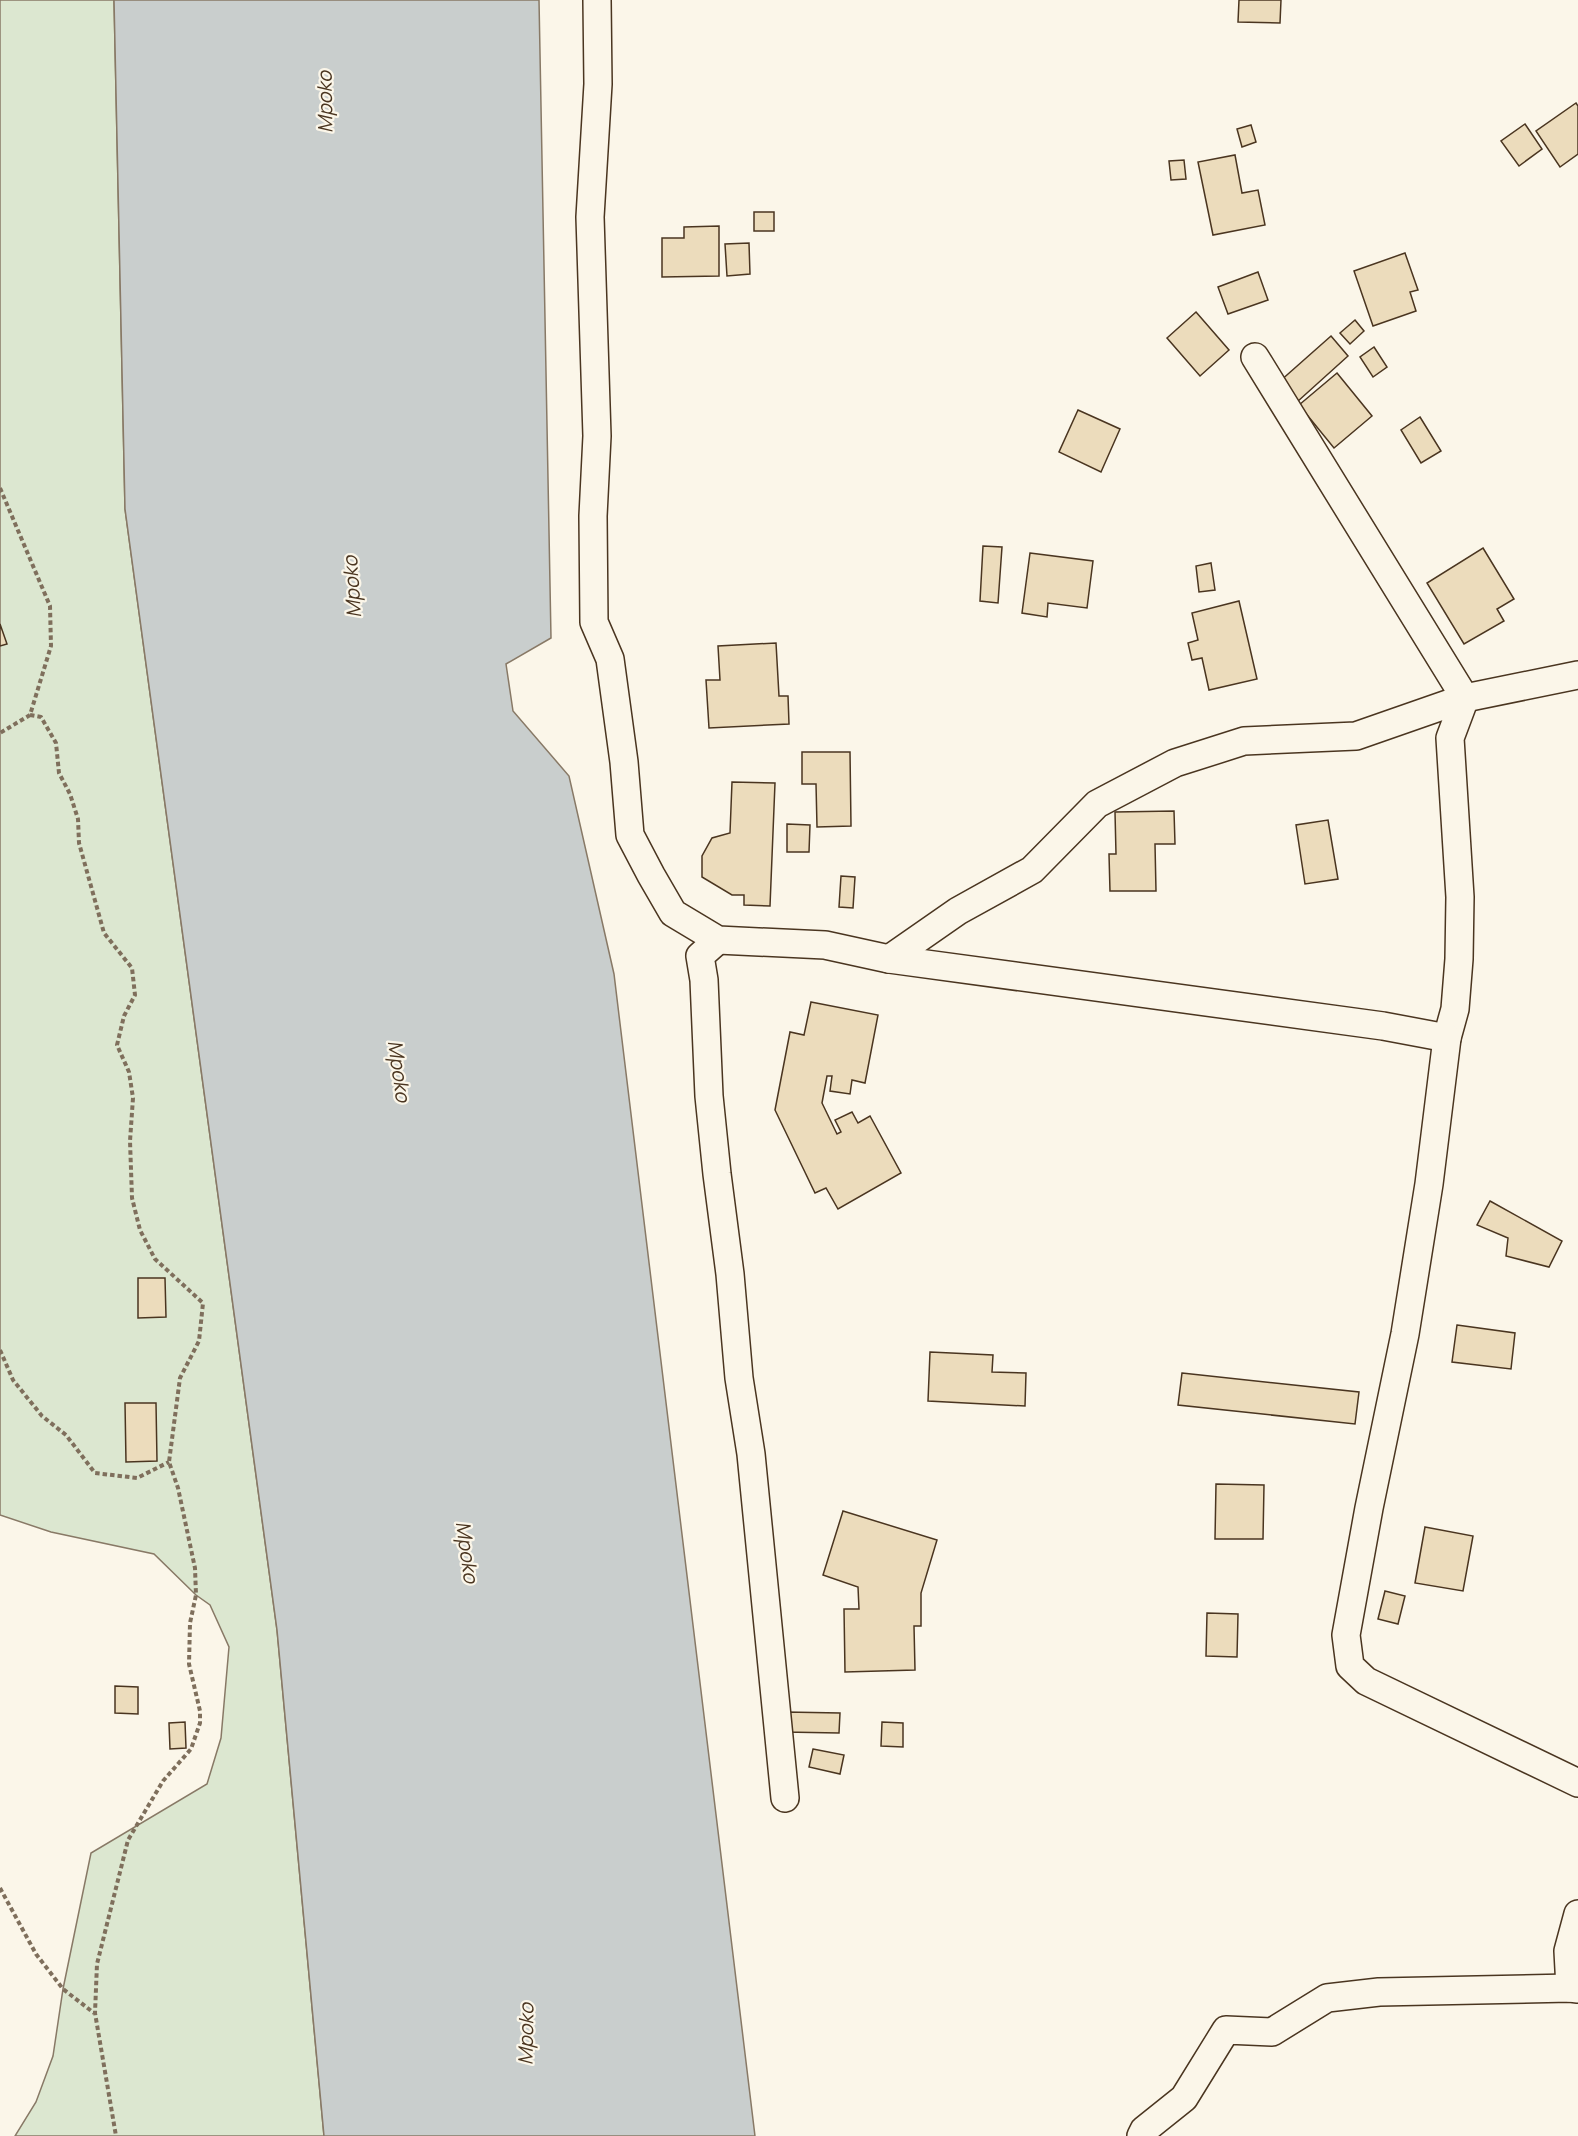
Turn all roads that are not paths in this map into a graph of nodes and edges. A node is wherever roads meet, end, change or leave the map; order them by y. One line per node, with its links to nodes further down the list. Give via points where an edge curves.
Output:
1 (597, 0): 5 (street, via 598,84 590,217 597,436 594,622 610,659 630,835 673,913)
2 (1254, 357): 4 (street)
3 (1578, 675): 4 (street)
4 (1465, 698): 6 (street, via 1356,736 1244,741 1174,763 1097,804 1032,870 958,911); 7 (street, via 1450,738 1460,897 1455,1009)
5 (718, 940): 6 (street, via 825,945); 9 (street, via 700,957 709,1096 739,1378 751,1454)
6 (889, 959): 7 (street)
7 (1448, 1038): 8 (street, via 1405,1334 1346,1635 1350,1666 1366,1681)
8 (1578, 1783)
9 (785, 1798)
10 (1578, 1914): 11 (street, via 1568,1952)
11 (1574, 1988): 12 (street, via 1379,1992 1327,1998 1272,2032 1226,2030 1184,2098)
12 (1141, 2136)

